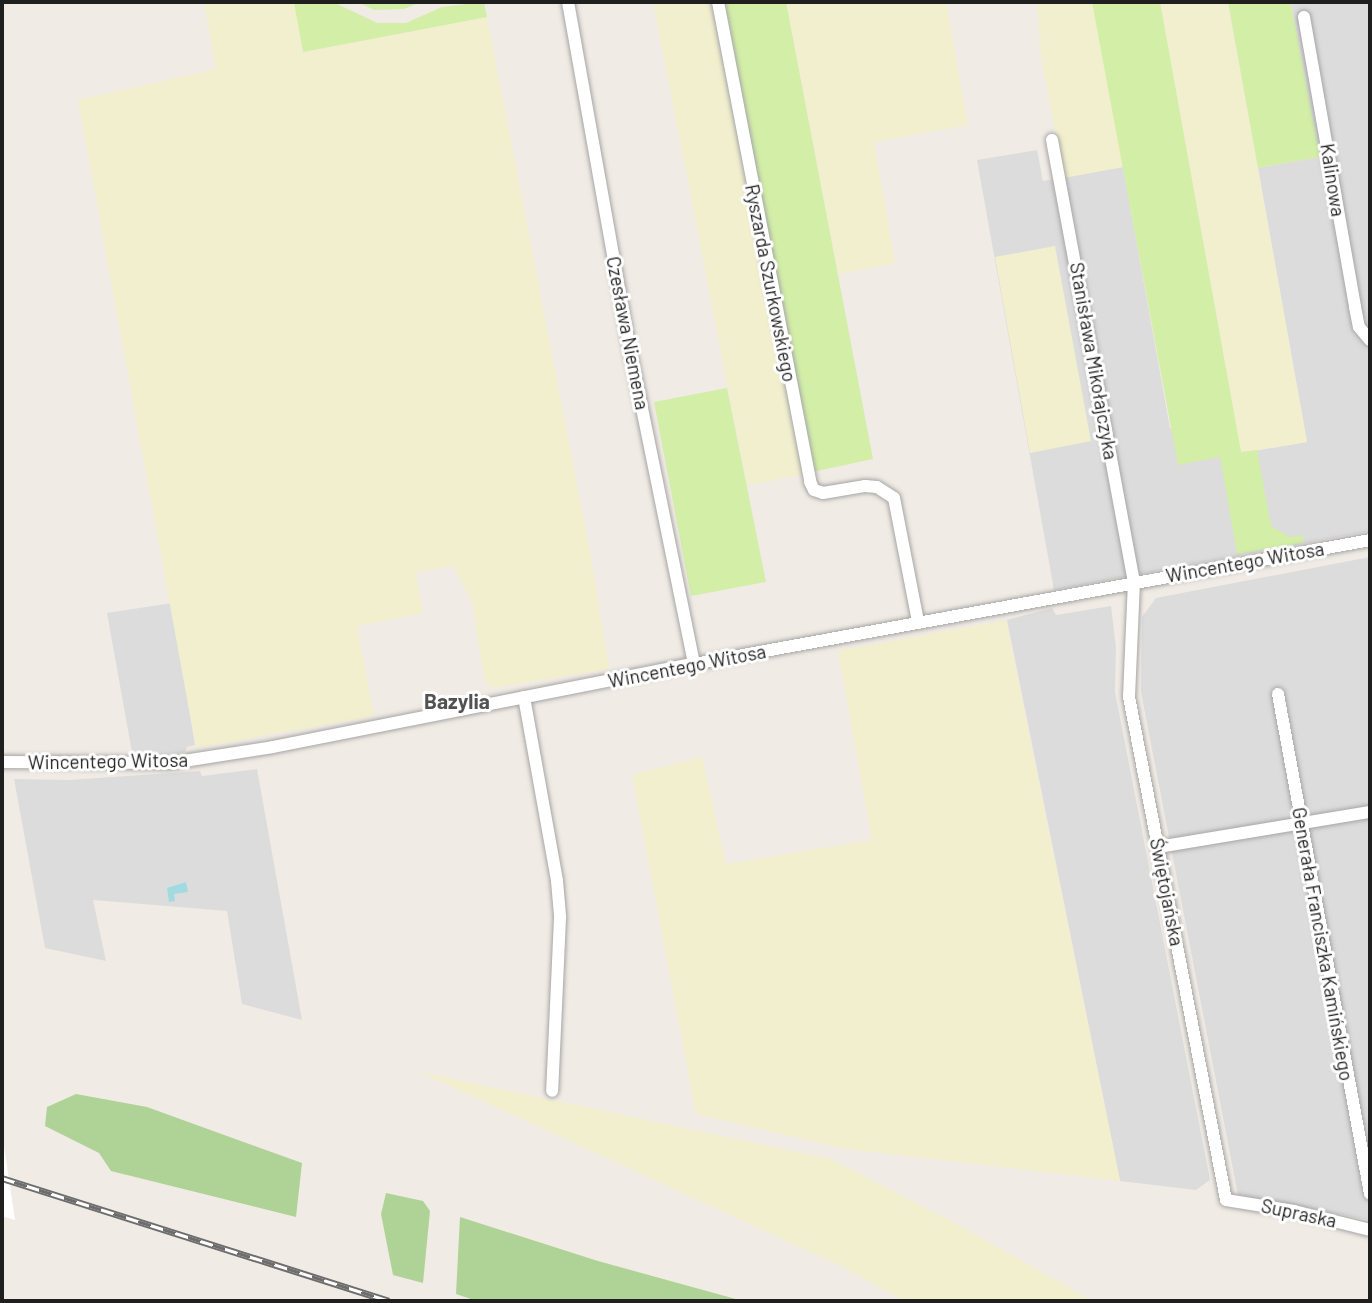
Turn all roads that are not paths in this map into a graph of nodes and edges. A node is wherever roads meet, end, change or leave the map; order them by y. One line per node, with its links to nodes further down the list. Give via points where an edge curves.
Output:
1 (568, 2): 9 (street, Czesława Niemena, via 631,354)
2 (718, 2): 8 (street, Ryszarda Szurkowskiego, via 810,482 814,490 823,493 865,486 887,491 897,506)
3 (1304, 17): 5 (street, Kalinowa, via 1359,327)
4 (1052, 140): 7 (street, Stanisława Mikołajczyka)
5 (1370, 340)
6 (1370, 540): 7 (street, Wincentego Witosa)
7 (1133, 582): 8 (street, Wincentego Witosa); 15 (street, Świętojańska, via 1129,697)
8 (918, 622): 9 (street, Wincentego Witosa)
9 (694, 664): 11 (street, Wincentego Witosa)
10 (1278, 694): 14 (street, Generała Franciszka Kamińskiego)
11 (524, 697): 12 (street, Wincentego Witosa, via 171,763); 16 (street, via 560,918)
12 (2, 762)
13 (1370, 812): 14 (street)
14 (1301, 824): 15 (street); 17 (street, Generała Franciszka Kamińskiego)
15 (1158, 847): 18 (street, Świętojańska)
16 (552, 1091)
17 (1370, 1194)
18 (1226, 1200): 19 (street, Supraska)
19 (1370, 1230)

